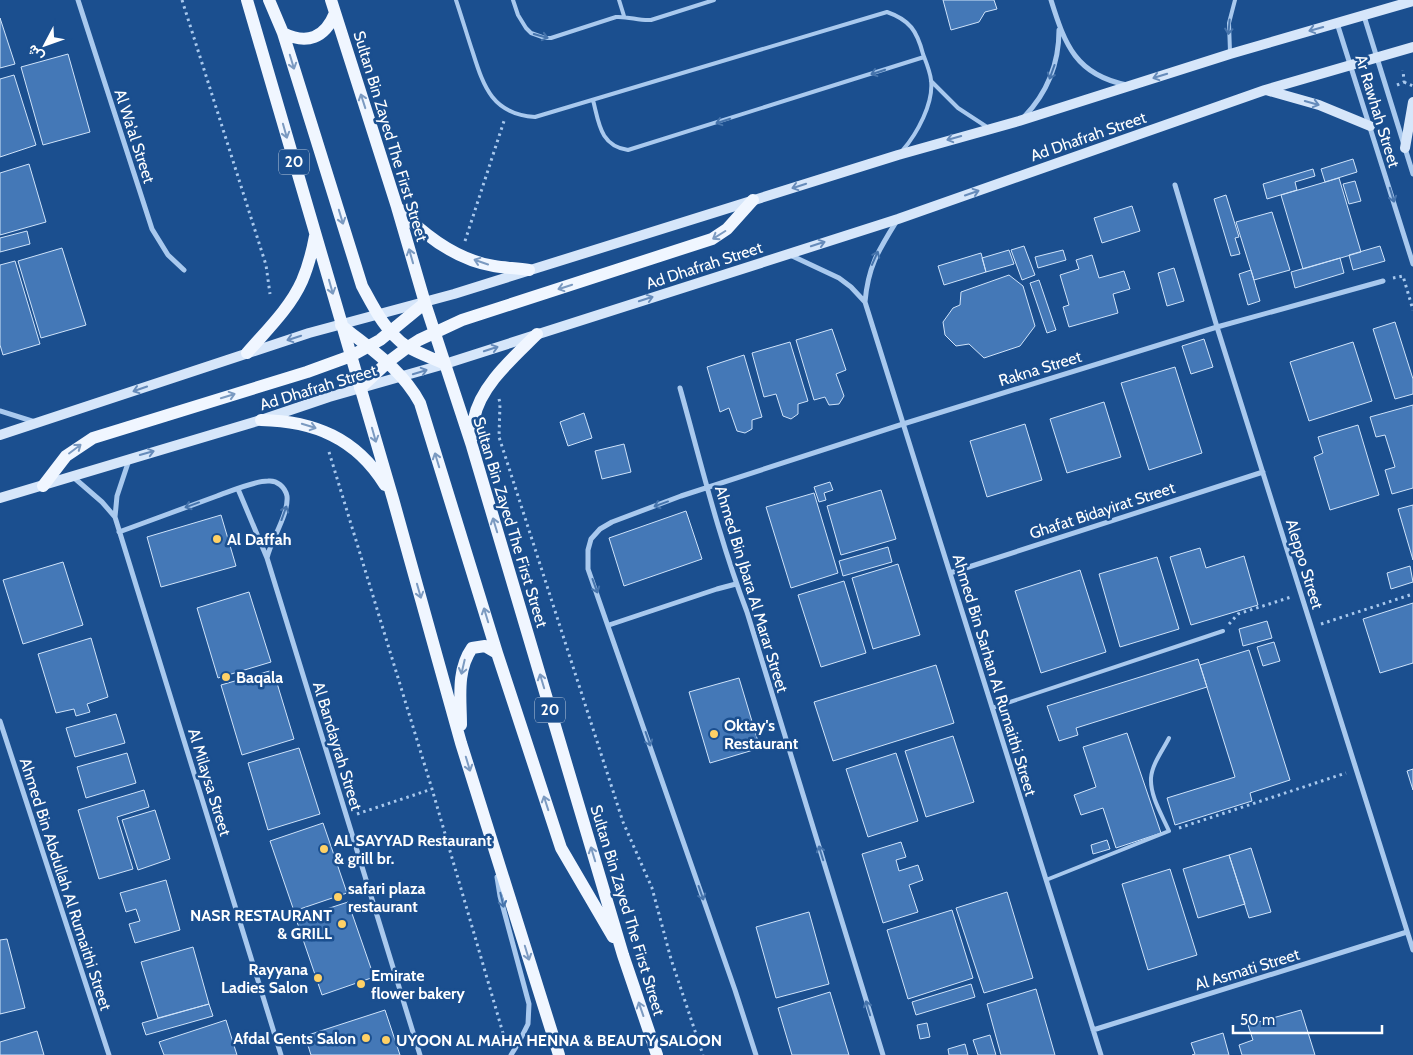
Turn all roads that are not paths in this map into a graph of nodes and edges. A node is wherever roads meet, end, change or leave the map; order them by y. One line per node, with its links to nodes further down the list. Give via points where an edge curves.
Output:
1 (78, 0): 41 (street, Al Wa'al Street, via 152,229 168,255)
2 (247, 0): 38 (main road, 20, one-way to 38)
3 (270, 0): 17 (main road)
4 (331, 0): 12 (main road, Sultan Bin Zayed The First Street / 20)
5 (456, 0): 26 (lane, via 484,85 507,110 535,117)
6 (513, 0): 13 (lane, one-way to 13, via 526,28 545,38)
7 (619, 0): 13 (lane)
8 (714, 0): 13 (lane, via 651,20)
9 (1051, 0): 16 (street)
10 (1235, 0): 19 (lane, one-way to 19, via 1229,23)
11 (1413, 1): 14 (main road)
12 (335, 13): 17 (main road, via 324,32 314,37 298,38); 36 (main road, Sultan Bin Zayed The First Street / 20, one-way to 12)
13 (624, 16)
14 (1364, 16): 15 (main road); 21 (street, Ar Rawhah Street)
15 (1337, 23): 19 (main road, one-way to 19); 22 (street, Ar Rawhah Street)
16 (1059, 25): 24 (street, via 1069,47 1085,66 1106,79); 28 (street, one-way to 28, via 1059,46 1047,88)
17 (283, 33): 46 (main road, one-way to 46, via 362,286)
18 (1413, 47): 21 (main road, Ad Dhafrah Street)
19 (1230, 54): 24 (main road, one-way to 24)
20 (924, 58): 23 (lane); 26 (lane, via 912,28 905,20 887,12); 26 (lane, one-way to 26, via 628,150 613,146 602,134)
21 (1376, 58): 22 (main road, Ad Dhafrah Street); 31 (street, Ar Rawhah Street)
22 (1351, 65): 25 (main road, Ad Dhafrah Street); 29 (street, Ar Rawhah Street)
23 (931, 81): 30 (lane, via 958,108); 32 (lane, via 927,106 918,129)
24 (1130, 85): 28 (main road)
25 (1265, 90): 29 (main road, one-way to 29, via 1319,105); 37 (main road, Ad Dhafrah Street, one-way to 25)
26 (593, 100)
27 (1413, 102): 31 (main road)
28 (1020, 121): 30 (main road)
29 (1370, 126): 40 (street, Ar Rawhah Street, one-way to 40)
30 (990, 128): 32 (main road, one-way to 32)
31 (1405, 148): 33 (street, Ar Rawhah Street)
32 (898, 154): 35 (main road, one-way to 35)
33 (1413, 174)
34 (1175, 185): 48 (street, Aleppo Street)
35 (753, 200): 42 (main road); 50 (main road, one-way to 50, via 727,229 712,239 462,320)
36 (397, 207): 42 (main road, one-way to 36, via 492,266 457,254 434,241); 45 (main road, Sultan Bin Zayed The First Street / 20, one-way to 36)
37 (898, 219): 39 (main road, Ad Dhafrah Street, one-way to 37); 44 (street, Ahmed Bin Sarhan Al Rumaithi Street, one-way to 37, via 877,253)
38 (315, 234): 47 (main road, 20, one-way to 47); 54 (main road, via 301,283)
39 (788, 254): 44 (street, Ahmed Bin Sarhan Al Rumaithi Street, via 839,278); 51 (main road, Ad Dhafrah Street, one-way to 39)
40 (1413, 264)
41 (184, 270)
42 (528, 270): 45 (main road)
43 (1383, 281): 48 (street, Rakna Street)
44 (864, 302): 64 (street, Ahmed Bin Sarhan Al Rumaithi Street)
45 (425, 303): 46 (main road); 49 (main road); 50 (main road, Sultan Bin Zayed The First Street / 20)
46 (378, 315): 47 (main road); 49 (main road)
47 (341, 325): 52 (main road); 54 (main road, one-way to 54); 55 (main road, 20)
48 (1217, 327): 64 (street, Rakna Street); 68 (street, Aleppo Street)
49 (390, 332): 52 (main road); 53 (main road)
50 (435, 332): 53 (main road); 57 (main road, Sultan Bin Zayed The First Street / 20)
51 (537, 334): 57 (main road, Ad Dhafrah Street, one-way to 51); 66 (main road, via 486,390 474,417)
52 (370, 346): 55 (main road); 56 (main road)
53 (408, 347): 56 (main road); 57 (main road)
54 (247, 353): 63 (main road, one-way to 63)
55 (350, 356): 59 (main road, 20); 70 (main road, one-way to 55, via 66,456 93,438)
56 (388, 362): 58 (main road); 59 (main road)
57 (445, 364): 58 (main road, Ad Dhafrah Street, one-way to 57); 66 (main road, Sultan Bin Zayed The First Street / 20)
58 (402, 377): 59 (main road, Ad Dhafrah Street); 82 (main road, one-way to 58, via 420,403)
59 (360, 388): 62 (main road, Ad Dhafrah Street); 74 (main road, 20, one-way to 74)
60 (680, 388): 72 (street, Ahmed Bin Jbara Al Marar Street)
61 (0, 411): 63 (street)
62 (261, 420): 67 (main road, Ad Dhafrah Street, one-way to 62); 74 (main road, one-way to 74, via 285,420 331,434 356,451 377,473)
63 (38, 423): 65 (main road)
64 (903, 424): 72 (street, Rakna Street); 78 (street, Ahmed Bin Sarhan Al Rumaithi Street)
65 (0, 434)
66 (472, 446): 91 (main road, Sultan Bin Zayed The First Street / 20, one-way to 66)
67 (129, 459): 69 (main road, Ad Dhafrah Street); 75 (street, Al Milaysa Street)
68 (1263, 472): 78 (street, Ghafat Bidayirat Street); 89 (street, Aleppo Street)
69 (72, 476): 70 (main road, Ad Dhafrah Street); 75 (street, Al Milaysa Street)
70 (43, 486): 73 (main road, Ad Dhafrah Street)
71 (238, 488): 76 (street, one-way to 76); 77 (street, Al Bandayrah Street); 77 (street, one-way to 71, via 287,495 277,482 268,480)
72 (707, 488): 79 (street, Ahmed Bin Jbara Al Marar Street); 80 (street, Rakna Street, one-way to 80, via 612,522 591,539 588,569)
73 (0, 498)
74 (393, 499): 86 (main road, 20, one-way to 86)
75 (115, 517): 76 (street, Al Milaysa Street)
76 (119, 532): 94 (street, Al Milaysa Street)
77 (267, 558): 95 (street, Al Bandayrah Street)
78 (950, 573): 83 (street, Ahmed Bin Sarhan Al Rumaithi Street)
79 (736, 584): 80 (street); 100 (street, Ahmed Bin Jbara Al Marar Street, one-way to 79)
80 (609, 626): 99 (street, Rakna Street, one-way to 99)
81 (1223, 631): 83 (lane)
82 (497, 653): 86 (main road, one-way to 86, via 485,646 472,648 465,658 461,677); 91 (main road, one-way to 82, via 561,848)
83 (992, 708): 88 (street, Ahmed Bin Sarhan Al Rumaithi Street)
84 (0, 721): 93 (street, Ahmed Bin Abdullah Al Rumaithi Street)
85 (1169, 738): 88 (lane, via 1151,778 1153,792 1169,831)
86 (461, 743): 87 (main road, 20, one-way to 87)
87 (495, 852): 96 (street, one-way to 96, via 500,896 528,1004 528,1024); 97 (main road, 20, one-way to 97)
88 (1046, 880): 92 (street, Ahmed Bin Sarhan Al Rumaithi Street)
89 (1407, 932): 90 (street, Aleppo Street); 92 (street, Al Asmati Street)
90 (1413, 950)
91 (623, 955): 98 (main road, Sultan Bin Zayed The First Street / 20, one-way to 91)
92 (1093, 1030): 101 (street, Ahmed Bin Sarhan Al Rumaithi Street)
93 (108, 1055)
94 (281, 1055)
95 (420, 1055)
96 (511, 1055)
97 (559, 1055)
98 (657, 1055)
99 (756, 1055)
100 (883, 1055)
101 (1101, 1055)

